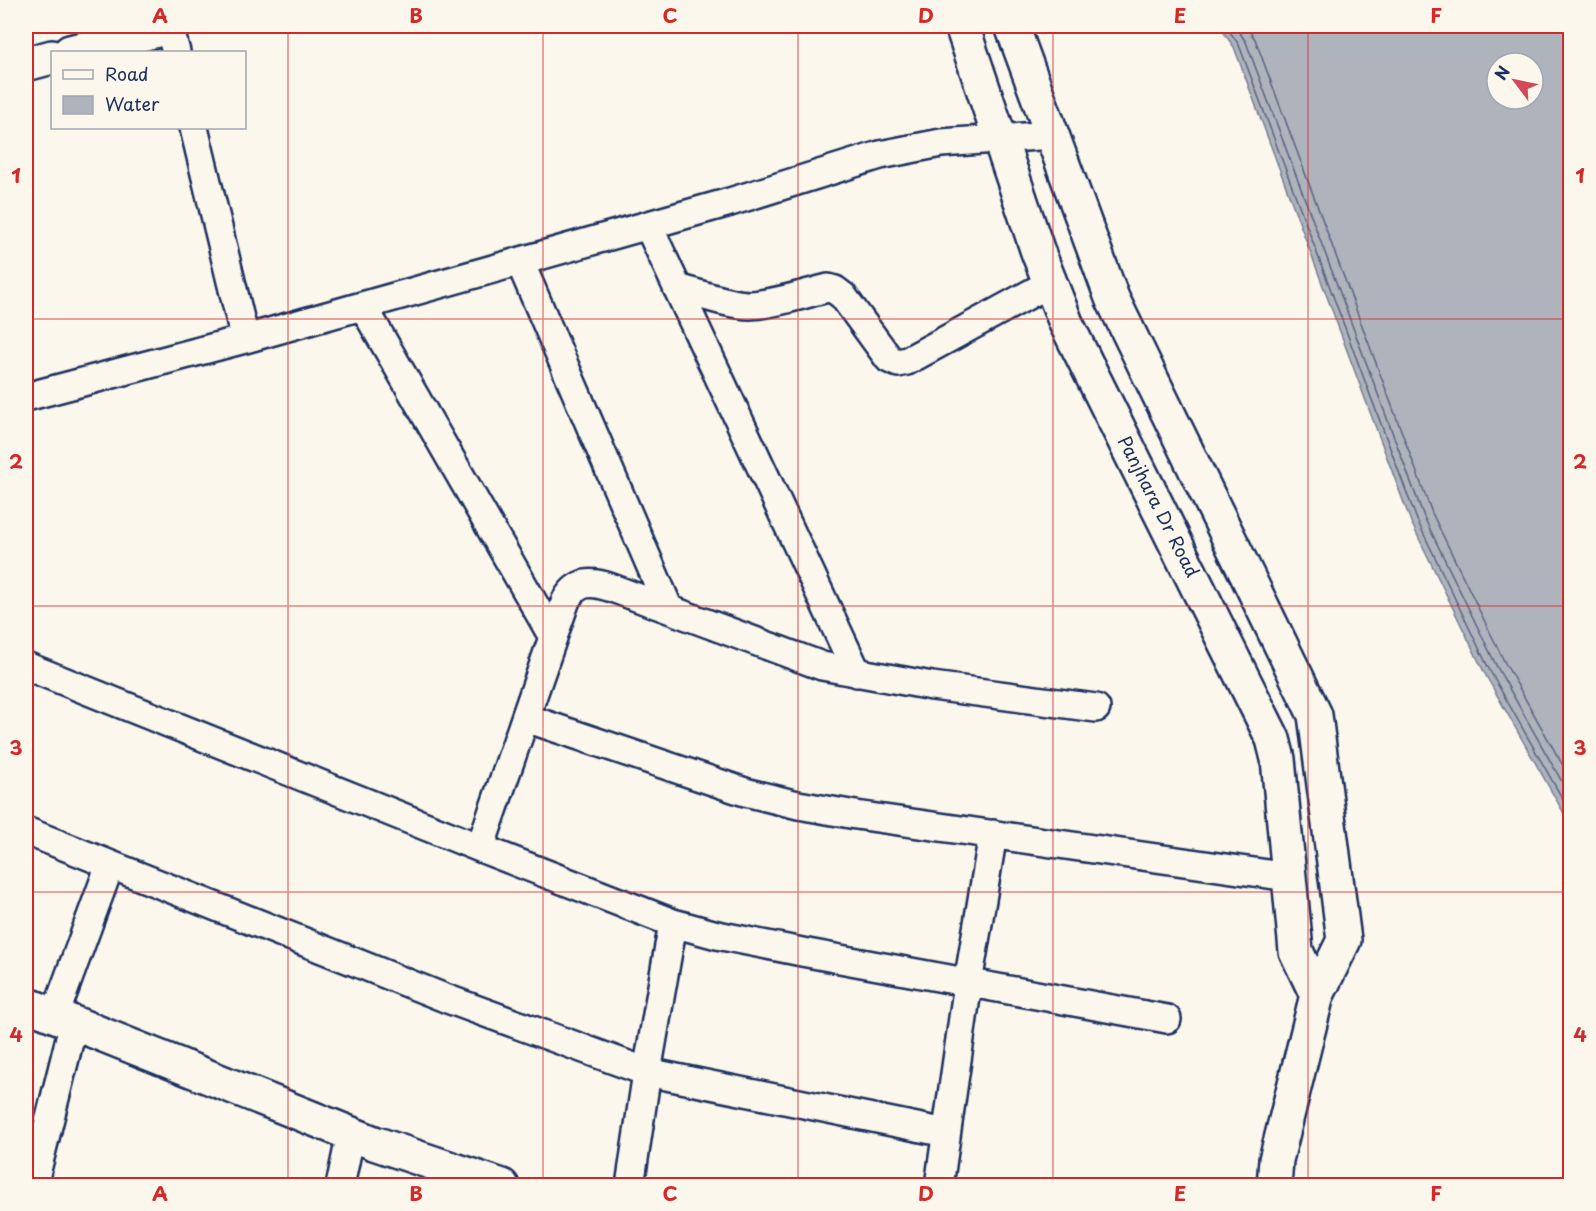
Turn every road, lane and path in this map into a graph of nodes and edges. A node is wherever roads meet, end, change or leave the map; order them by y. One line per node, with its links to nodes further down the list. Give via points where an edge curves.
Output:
1 (962, 26): 9 (street, Panjhara Dr Road)
2 (1012, 26): 8 (street)
3 (173, 35): 4 (street)
4 (76, 51)
5 (51, 57): 6 (street)
6 (26, 64)
7 (194, 129): 15 (street)
8 (1052, 135): 9 (street); 30 (street, via 1112,298 1315,715 1344,940)
9 (1000, 139): 10 (street, via 941,143 880,155); 12 (street, Panjhara Dr Road)
10 (648, 225): 11 (street); 13 (street)
11 (520, 262): 14 (street); 17 (street)
12 (1050, 283): 13 (street, via 898,363 889,359 835,290 828,288 748,305); 27 (street, Panjhara Dr Road, via 1066,323 1273,739)
13 (677, 288): 20 (street)
14 (363, 306): 15 (street); 18 (street)
15 (245, 339): 16 (street)
16 (26, 397)
17 (669, 609): 18 (street, via 597,583 580,586 566,600); 20 (street, via 822,666)
18 (553, 637): 22 (street)
19 (26, 666): 25 (street)
20 (857, 673): 21 (street)
21 (1096, 708)
22 (526, 718): 24 (street, via 756,795 856,815); 25 (street)
23 (26, 831): 26 (street)
24 (993, 834): 27 (street); 29 (street)
25 (480, 848): 28 (street)
26 (110, 865): 31 (street); 33 (street, via 445,998)
27 (1289, 877): 30 (street, Panjhara Dr Road, via 1296,951)
28 (673, 923): 29 (street); 33 (street)
29 (968, 983): 32 (street); 35 (street)
30 (1317, 995): 41 (street, via 1276,1160)
31 (51, 1014): 34 (street); 37 (street)
32 (1167, 1019)
33 (647, 1072): 35 (street); 39 (street)
34 (351, 1133): 36 (street); 38 (street)
35 (946, 1133): 40 (street)
36 (494, 1184)
37 (33, 1185)
38 (340, 1185)
39 (630, 1185)
40 (939, 1185)
41 (1274, 1185)

